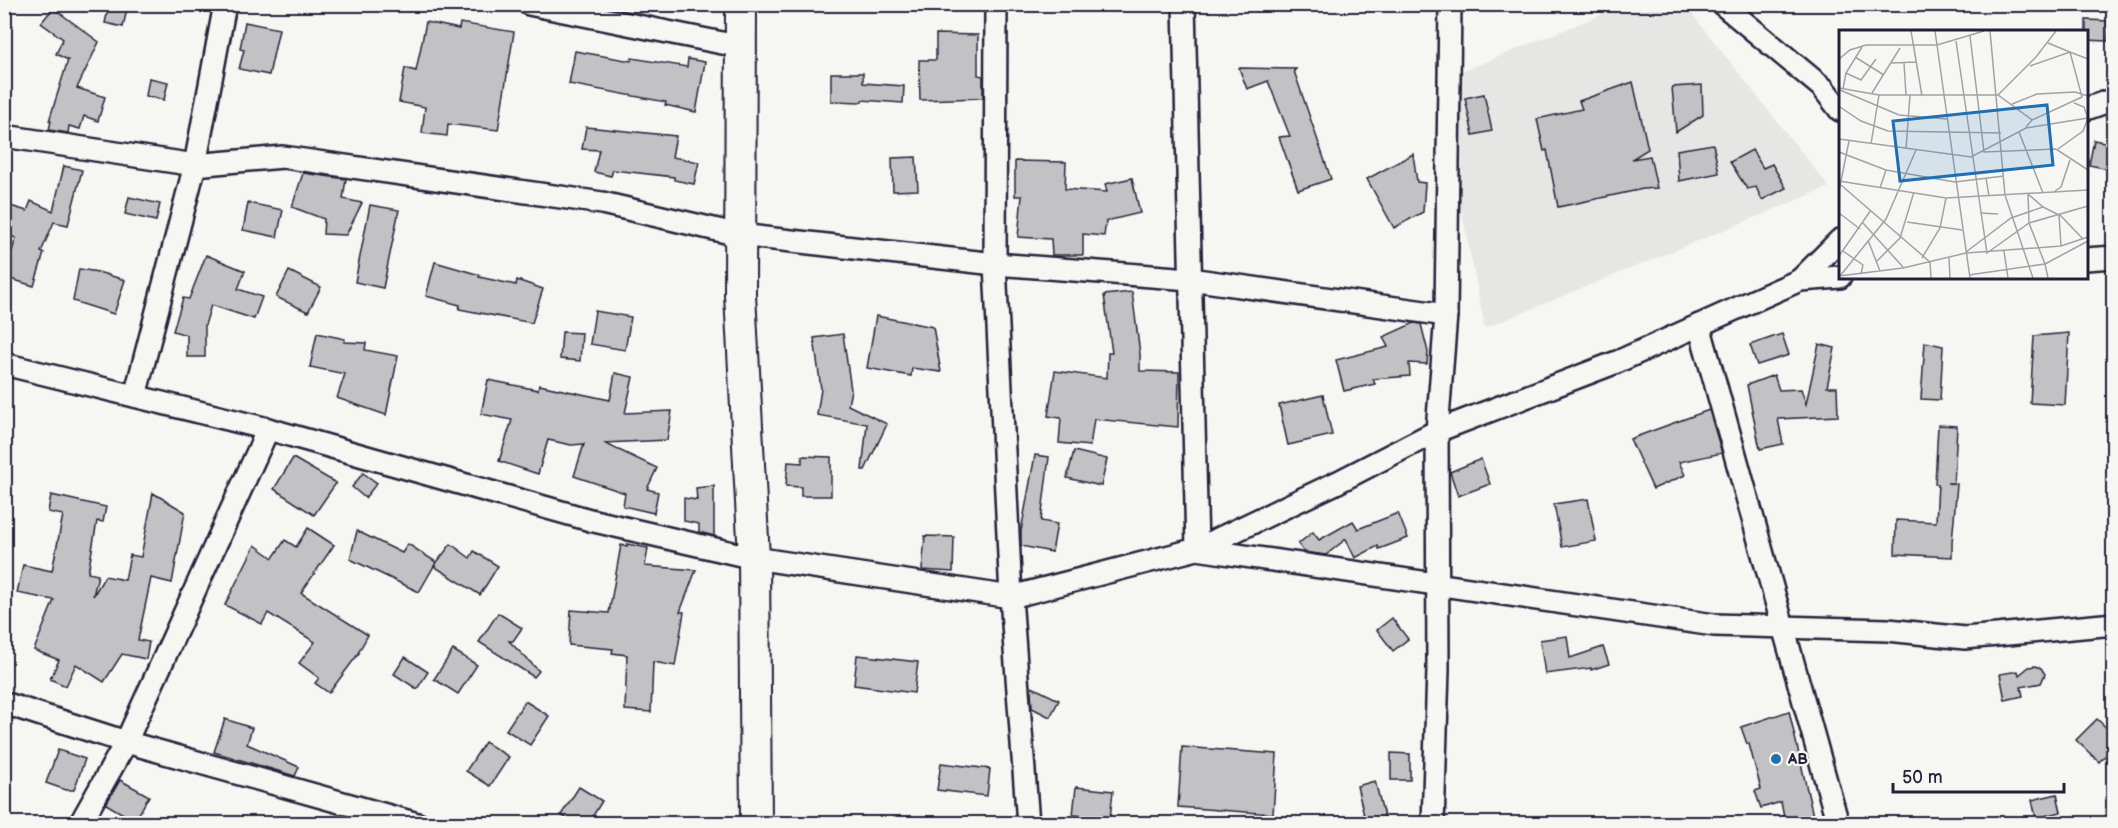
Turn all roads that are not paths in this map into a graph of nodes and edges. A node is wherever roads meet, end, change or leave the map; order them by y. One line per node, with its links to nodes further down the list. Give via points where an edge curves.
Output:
1 (225, 4): 13 (street)
2 (529, 4): 8 (street)
3 (741, 4): 8 (street)
4 (996, 4): 18 (street)
5 (1184, 4): 20 (street)
6 (1450, 4): 22 (street)
7 (1722, 4): 11 (street, via 1823,88)
8 (742, 47): 14 (street)
9 (2114, 99): 10 (street)
10 (2088, 108)
11 (1839, 109)
12 (4, 135): 13 (street)
13 (195, 165): 14 (street, via 283,157 602,203); 25 (street)
14 (739, 235): 18 (street); 29 (street)
15 (1839, 241): 21 (street)
16 (2114, 258): 17 (street)
17 (2088, 259)
18 (995, 264): 20 (street); 31 (street)
19 (1839, 277): 21 (street)
20 (1190, 279): 22 (street); 28 (street)
21 (1800, 280): 23 (street)
22 (1446, 315): 27 (street)
23 (1699, 325): 27 (street, via 1617,362); 33 (street)
24 (4, 364): 25 (street)
25 (135, 396): 26 (street)
26 (268, 429): 29 (street, via 590,520); 35 (street)
27 (1437, 431): 28 (street); 30 (street)
28 (1197, 549): 30 (street); 31 (street)
29 (754, 558): 31 (street); 38 (street)
30 (1438, 585): 33 (street, via 1714,625); 40 (street)
31 (1011, 597): 39 (street)
32 (2114, 624): 33 (street, via 1965,638 1888,630)
33 (1783, 627): 41 (street)
34 (4, 703): 35 (street)
35 (126, 742): 36 (street); 37 (street)
36 (80, 824)
37 (418, 824)
38 (756, 824)
39 (1028, 824)
40 (1433, 824)
41 (1838, 824)

